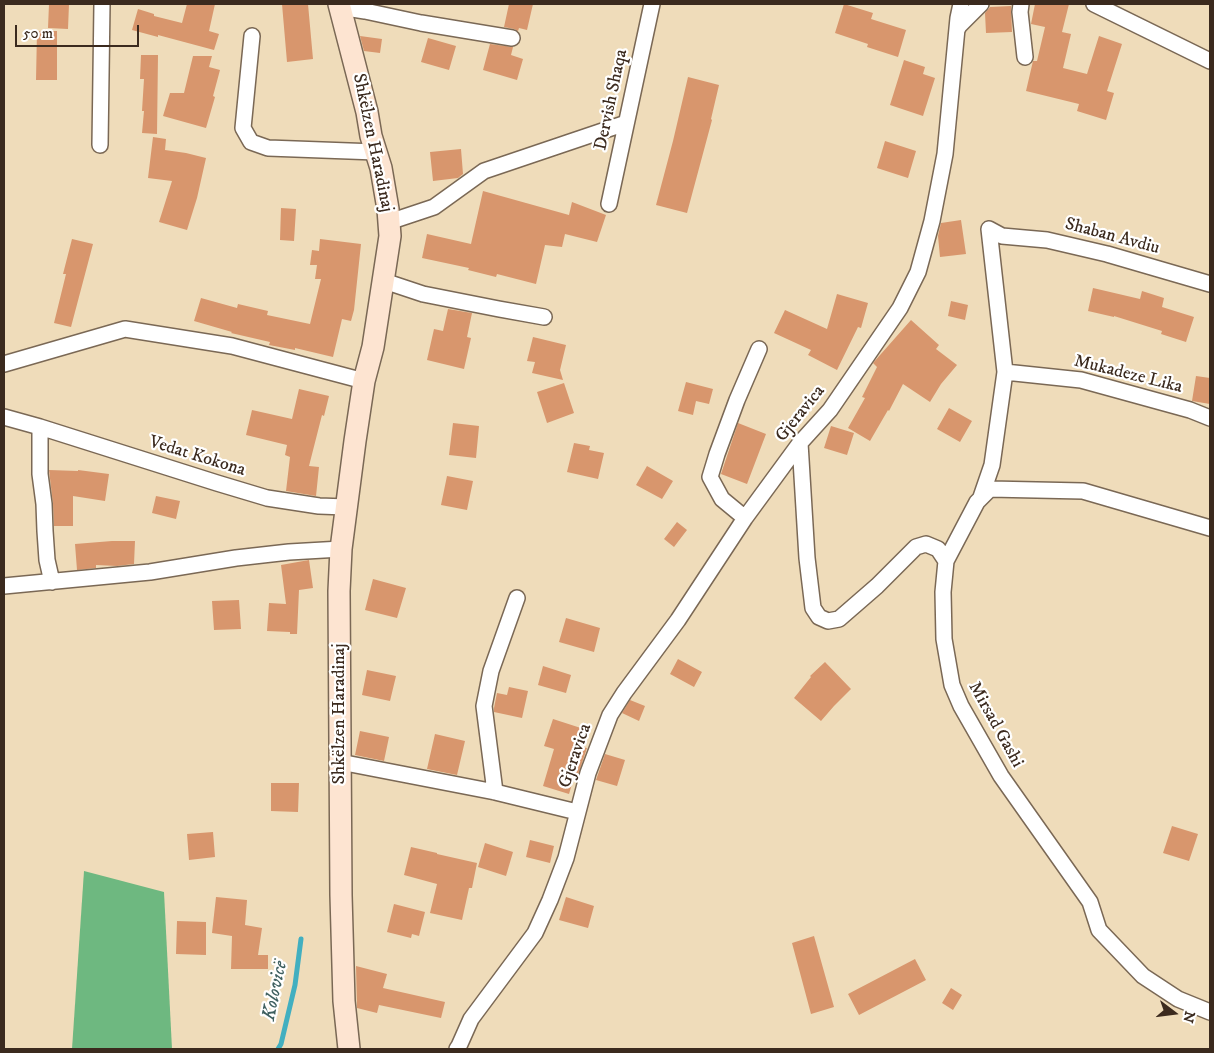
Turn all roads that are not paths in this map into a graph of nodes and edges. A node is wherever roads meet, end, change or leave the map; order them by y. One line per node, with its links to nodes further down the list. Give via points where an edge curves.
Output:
1 (102, 4): 14 (street)
2 (652, 4): 13 (street, Dervish Shaqa)
3 (961, 4): 8 (street, Gjeravica)
4 (981, 4): 8 (street, via 959,26)
5 (1021, 4): 11 (street)
6 (1094, 4): 12 (street)
7 (339, 6): 10 (street, Shkëlzen Haradinaj); 15 (street, Shkëlzen Haradinaj)
8 (956, 35): 28 (street, Gjeravica, via 945,154 918,272 900,308 830,410)
9 (252, 36): 15 (street, via 243,128 251,142 268,148)
10 (512, 38)
11 (1025, 57)
12 (1210, 61)
13 (626, 123): 16 (street, Dervish Shaqa); 17 (street, via 484,171 434,207)
14 (100, 145)
15 (376, 152): 17 (street, Shkëlzen Haradinaj)
16 (609, 204)
17 (389, 222): 18 (street, Shkëlzen Haradinaj)
18 (384, 280): 20 (street, via 423,294); 24 (street, Shkëlzen Haradinaj)
19 (1210, 284): 23 (street, Shaban Avdiu, via 1107,254 1048,240 1002,236 989,229)
20 (544, 316)
21 (759, 349): 31 (street, via 710,477 722,500)
22 (4, 364): 24 (street, via 124,329 232,346)
23 (1005, 372): 26 (street, Mukadeze Lika, via 1081,380); 29 (street, via 992,465)
24 (364, 381): 30 (street, Shkëlzen Haradinaj)
25 (4, 417): 27 (street, Vedat Kokona)
26 (1210, 418)
27 (40, 427): 30 (street, Vedat Kokona, via 267,498); 35 (street, via 40,474 47,560)
28 (800, 444): 31 (street, Gjeravica); 34 (street, via 807,558 813,608 819,617 828,621 839,619 916,547 926,544 938,549)
29 (981, 498): 32 (street, via 990,489 1083,491); 34 (street)
30 (346, 507): 33 (street, Shkëlzen Haradinaj)
31 (745, 518): 40 (street, Gjeravica, via 610,715)
32 (1210, 528)
33 (341, 549): 35 (street, via 236,558 150,572); 38 (street, Shkëlzen Haradinaj)
34 (946, 561): 41 (street, Mirsad Gashi, via 944,639 952,685 960,706 1001,776 1090,902 1099,930 1143,976 1178,998)
35 (52, 582): 36 (street)
36 (4, 586)
37 (517, 598): 39 (street, via 491,671 484,706)
38 (340, 762): 39 (street, Gjeravica); 42 (street, Shkëlzen Haradinaj, via 344,1001)
39 (496, 792): 40 (street, Gjeravica)
40 (577, 812): 43 (street, Gjeravica, via 566,858 535,933 471,1019)
41 (1210, 1012)
42 (349, 1049)
43 (457, 1049)

